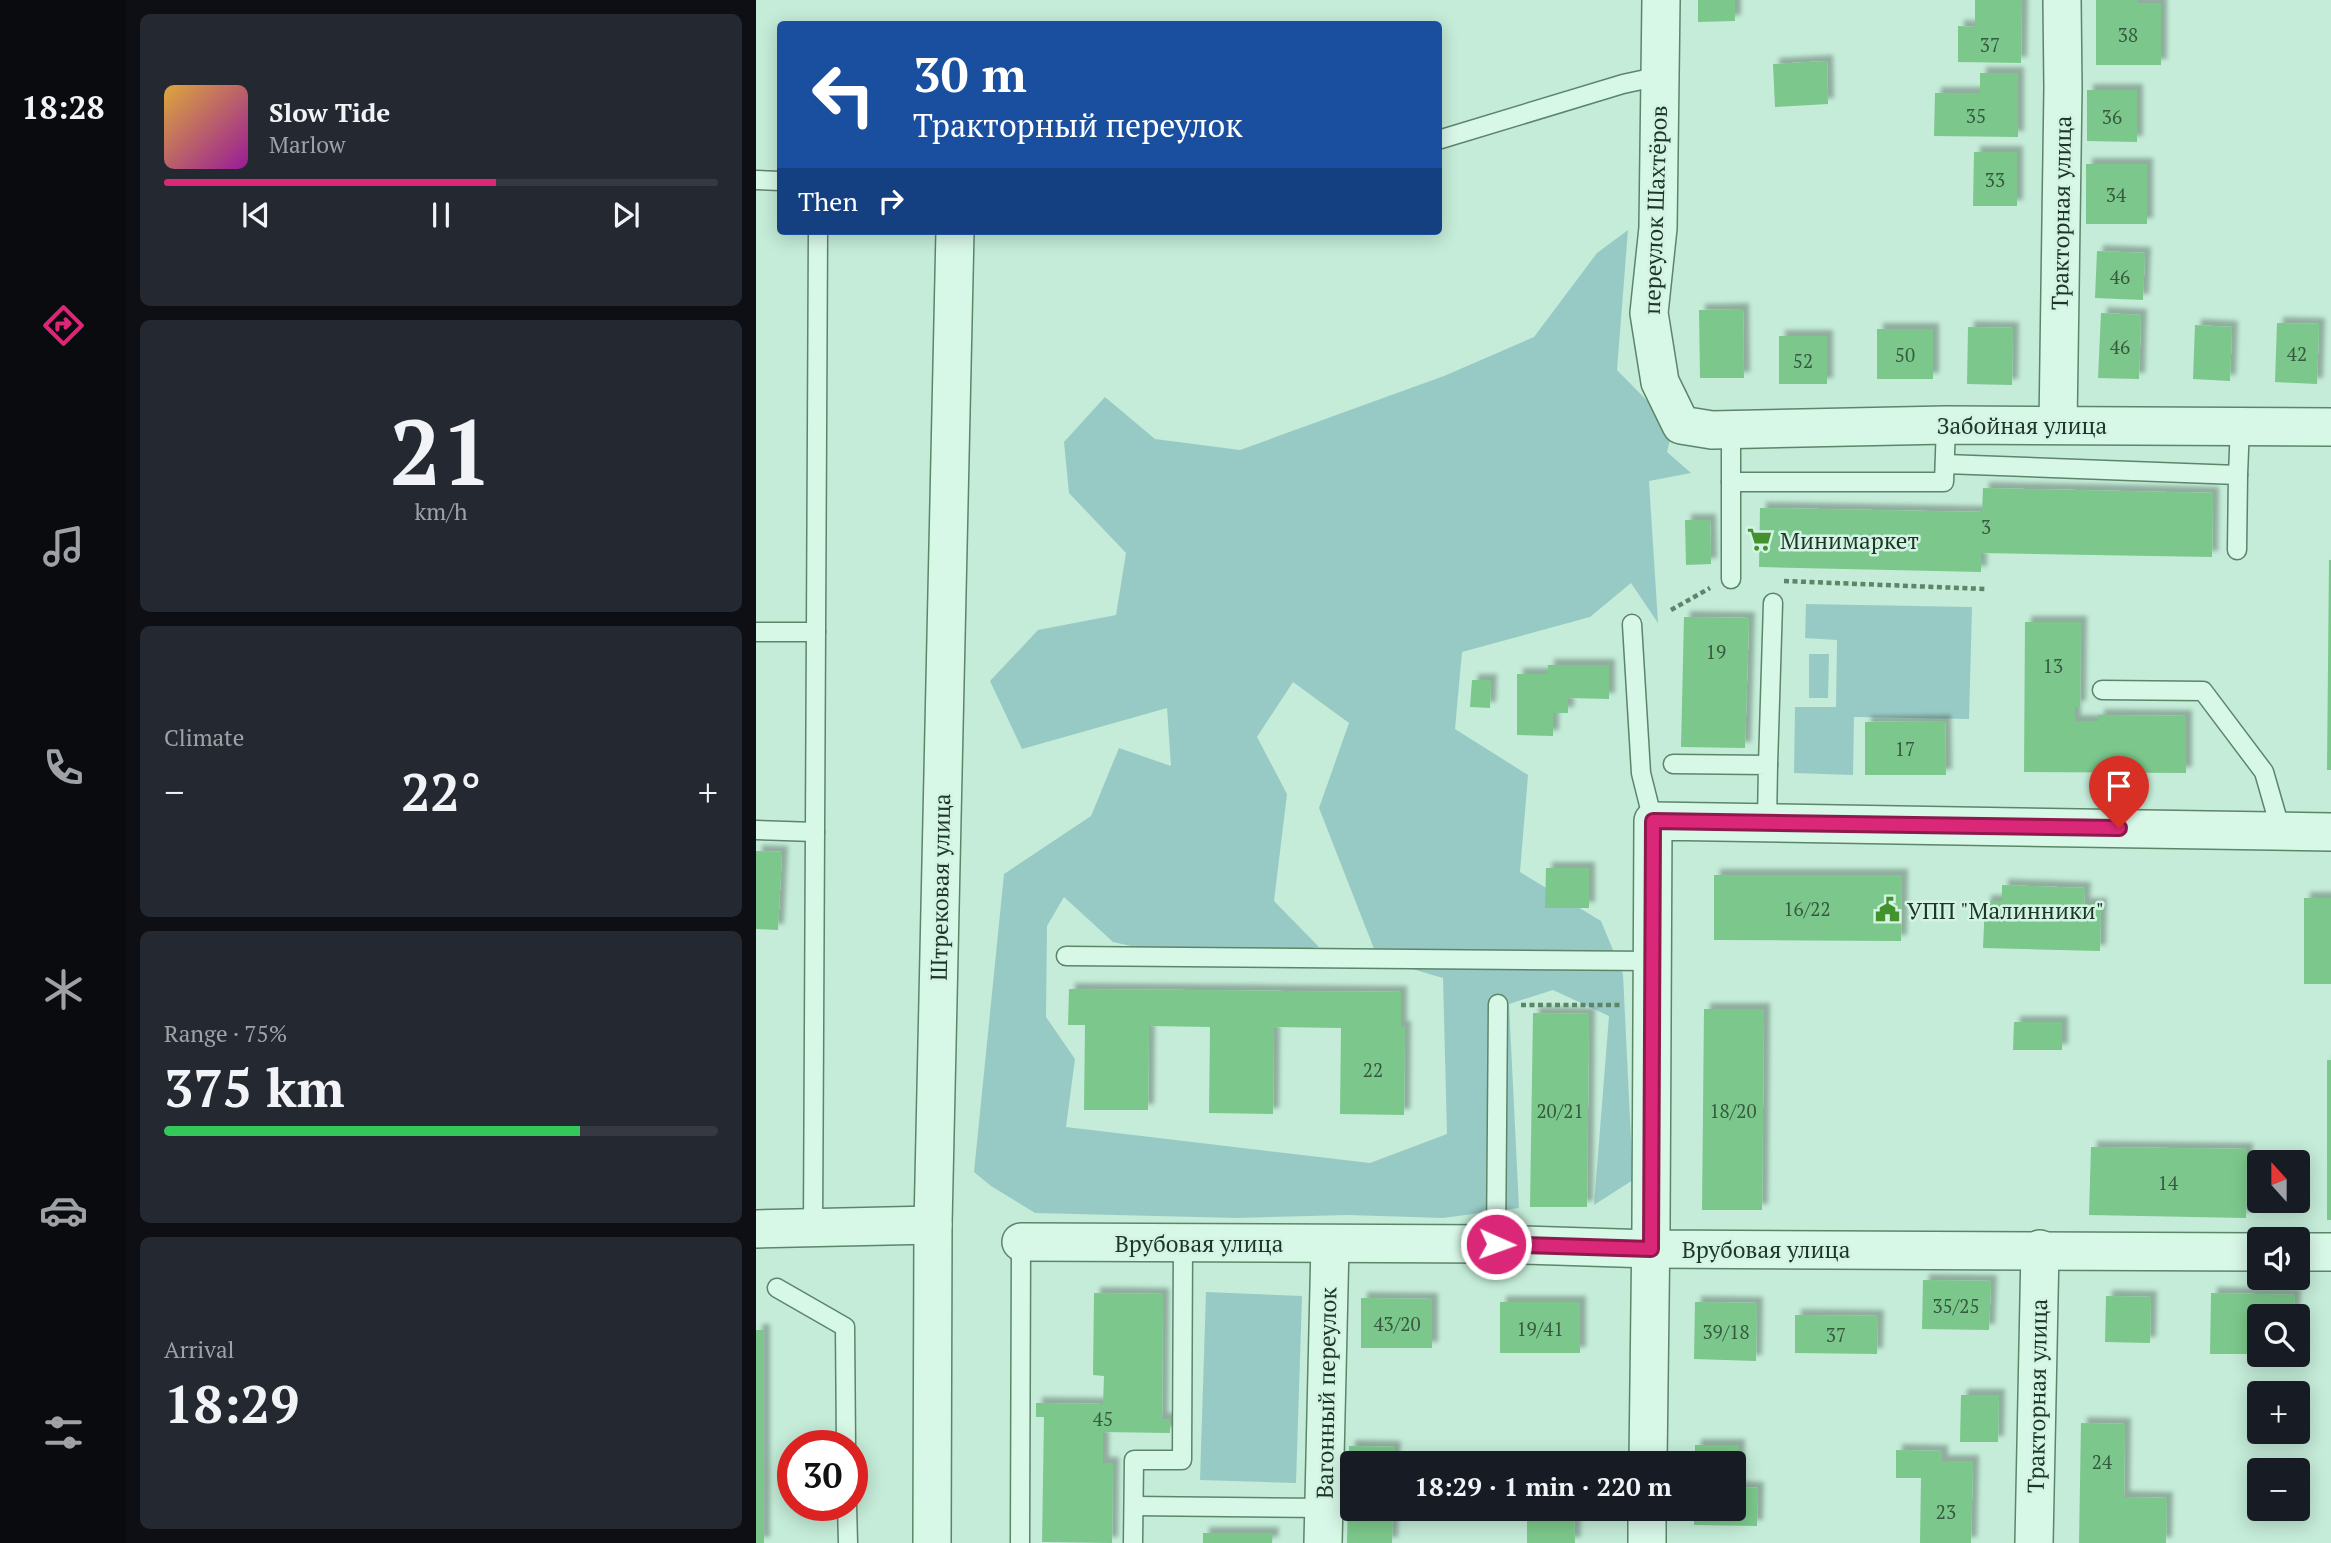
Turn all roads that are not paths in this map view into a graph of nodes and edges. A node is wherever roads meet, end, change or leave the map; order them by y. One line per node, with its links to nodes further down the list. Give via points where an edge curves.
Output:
1 (1661, 0): 3 (street, переулок Шахтёров)
2 (2062, 0): 10 (street, Тракторная улица)
3 (1660, 76): 4 (lane); 13 (street, переулок Шахтёров, via 1658,228 1649,313 1660,382 1681,425)
4 (1442, 139)
5 (756, 180): 6 (lane)
6 (777, 181)
7 (818, 235): 22 (lane)
8 (955, 235): 35 (street, Штрековая улица)
9 (1946, 425): 10 (street, Забойная улица); 13 (street, Забойная улица); 14 (lane)
10 (2058, 425): 11 (street, Забойная улица)
11 (2240, 425): 12 (street, Забойная улица); 15 (lane)
12 (2331, 426)
13 (1722, 430): 16 (lane)
14 (1945, 464): 15 (lane); 16 (lane, via 1944,482)
15 (2238, 475): 17 (lane)
16 (1731, 482): 18 (lane)
17 (2237, 550)
18 (1731, 579)
19 (1773, 603): 25 (lane)
20 (1632, 624): 26 (lane, via 1641,773)
21 (756, 632): 22 (lane)
22 (816, 632): 30 (lane)
23 (2102, 690): 29 (lane, via 2203,691 2264,772)
24 (1673, 764): 25 (lane)
25 (1768, 765): 27 (lane)
26 (1653, 821): 27 (street); 33 (street)
27 (1767, 823): 29 (street)
28 (756, 830): 30 (lane)
29 (2281, 831): 31 (street)
30 (815, 832): 37 (lane)
31 (2331, 832)
32 (1066, 957): 33 (lane)
33 (1637, 961): 42 (street)
34 (1498, 1004): 41 (lane)
35 (933, 1225): 37 (street); 55 (street, Штрековая улица)
36 (756, 1229): 37 (street)
37 (813, 1229)
38 (1021, 1242): 39 (street, Врубовая улица); 56 (lane)
39 (1183, 1243): 40 (street, Врубовая улица); 50 (lane, via 1182,1460 1134,1460)
40 (1330, 1244): 41 (street, Врубовая улица); 53 (street, Вагонный переулок)
41 (1496, 1244): 42 (street, Врубовая улица)
42 (1651, 1249): 43 (street, Врубовая улица); 49 (street)
43 (2040, 1250): 44 (street, Врубовая улица); 59 (street, Тракторная улица)
44 (2247, 1252)
45 (2310, 1252): 46 (street)
46 (2331, 1252)
47 (777, 1288): 48 (lane, via 845,1327)
48 (846, 1430)
49 (1648, 1451)
50 (1134, 1506): 53 (lane); 57 (lane)
51 (847, 1521): 54 (lane)
52 (1647, 1521): 58 (street)
53 (1323, 1526)
54 (848, 1543)
55 (932, 1543)
56 (1020, 1543)
57 (1133, 1543)
58 (1647, 1543)
59 (2034, 1543)

